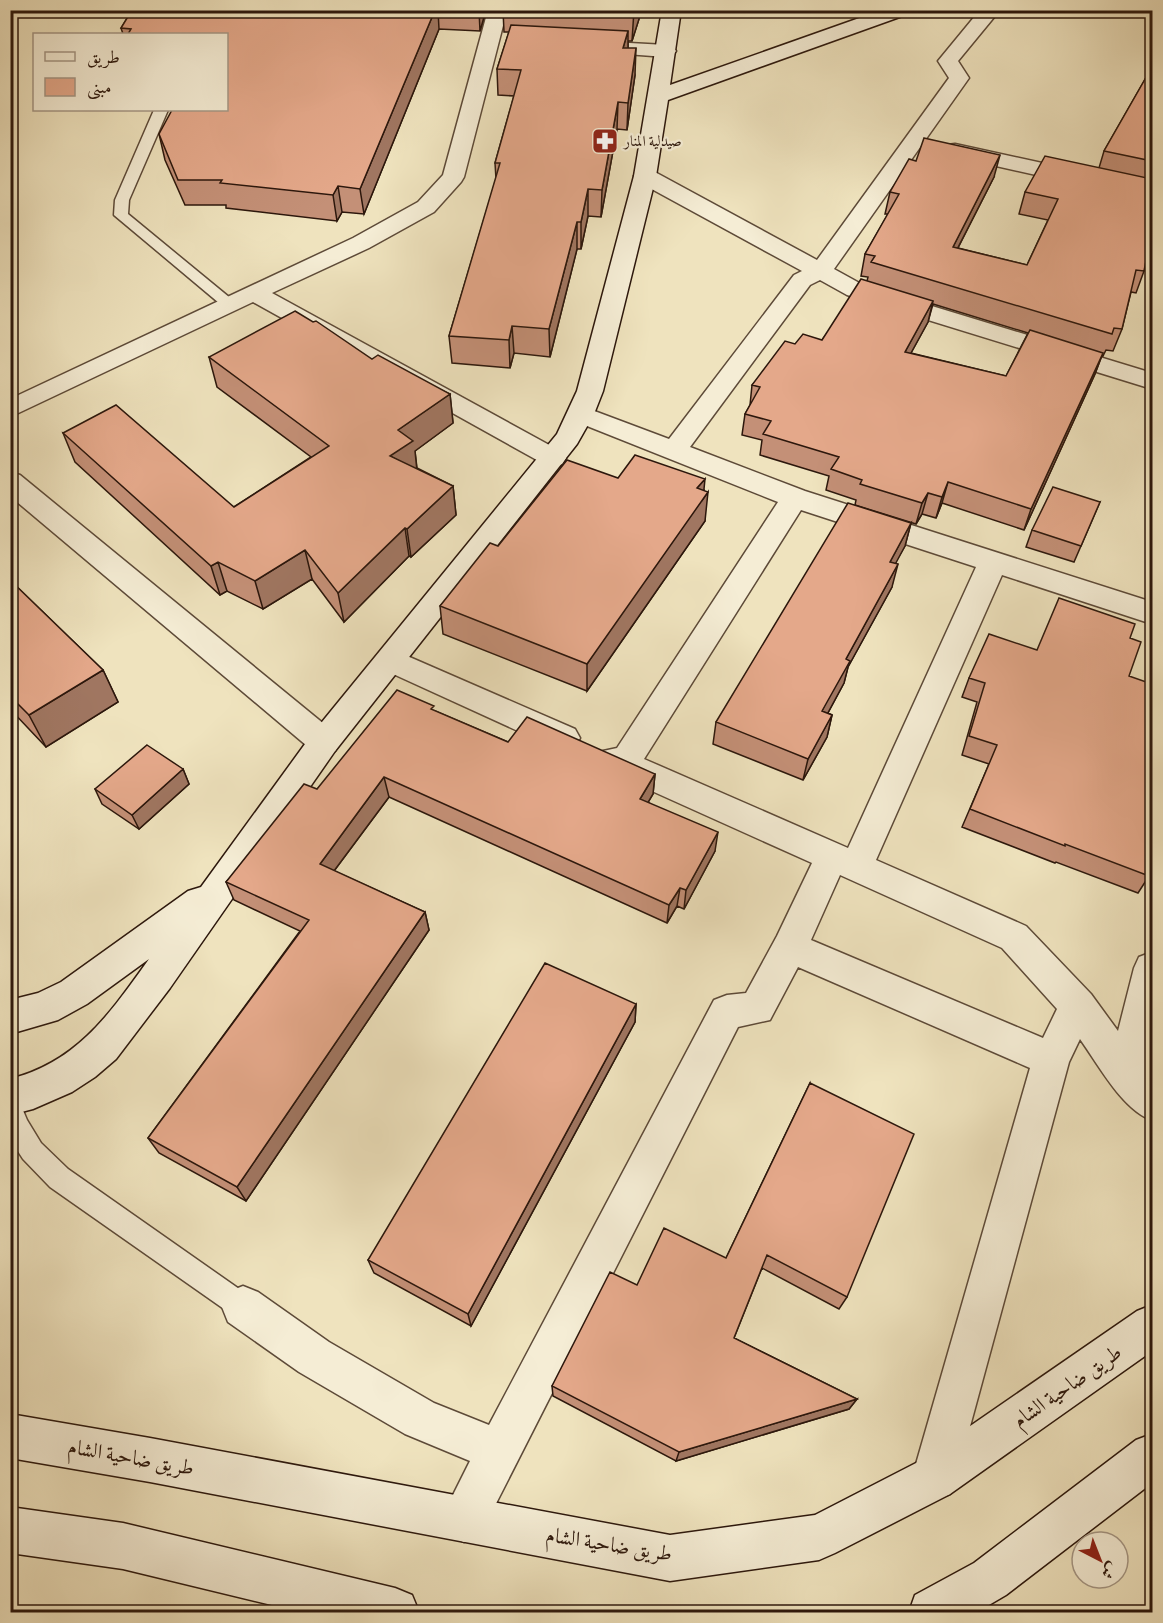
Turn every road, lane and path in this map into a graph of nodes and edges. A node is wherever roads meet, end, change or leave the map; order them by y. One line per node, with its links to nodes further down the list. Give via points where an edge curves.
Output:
1 (498, 10): 5 (street)
2 (672, 10): 8 (street)
3 (901, 10): 9 (street)
4 (991, 10): 11 (street, via 948,62 958,78)
5 (489, 42): 6 (street); 15 (street, via 453,177 426,207 361,243)
6 (513, 43)
7 (572, 46): 8 (street)
8 (666, 51): 9 (street)
9 (659, 96): 12 (street)
10 (161, 111): 16 (lane, via 122,200 121,215)
11 (914, 141): 13 (street); 14 (street)
12 (645, 176): 14 (street); 19 (street)
13 (1152, 194)
14 (822, 270): 17 (street, via 855,290); 20 (street, via 802,280)
15 (254, 293): 16 (street); 21 (street)
16 (230, 304): 18 (street)
17 (1152, 381)
18 (10, 409)
19 (581, 414): 20 (street); 21 (street)
20 (674, 450): 23 (street)
21 (554, 458): 26 (street)
22 (10, 481): 27 (street)
23 (795, 498): 24 (street); 28 (street)
24 (993, 562): 25 (street); 29 (street)
25 (1152, 613)
26 (391, 660): 27 (street); 28 (street)
27 (324, 742): 30 (street)
28 (624, 764): 29 (street)
29 (844, 862): 31 (street); 33 (street, via 1014,937)
30 (221, 886): 34 (street, via 74,993 45,1008); 37 (street, via 103,1047 59,1080)
31 (790, 947): 35 (street); 43 (street, via 757,1008 727,1012)
32 (1152, 968): 36 (street)
33 (1078, 1006): 35 (street); 36 (street)
34 (10, 1017)
35 (1051, 1059): 45 (street)
36 (1126, 1073): 38 (street)
37 (10, 1096)
38 (1152, 1102)
39 (10, 1109): 40 (lane, via 32,1151 59,1178)
40 (243, 1307): 43 (street, via 314,1357 420,1419)
41 (1152, 1326): 45 (street, طريق ضاحية الشام)
42 (10, 1436): 46 (street, طريق ضاحية الشام)
43 (500, 1451): 46 (street)
44 (1152, 1456): 49 (street, via 990,1579)
45 (934, 1478): 46 (street, طريق ضاحية الشام, via 819,1537 670,1558)
46 (464, 1519)
47 (10, 1530): 48 (street, via 123,1546)
48 (395, 1612)
49 (932, 1612)

